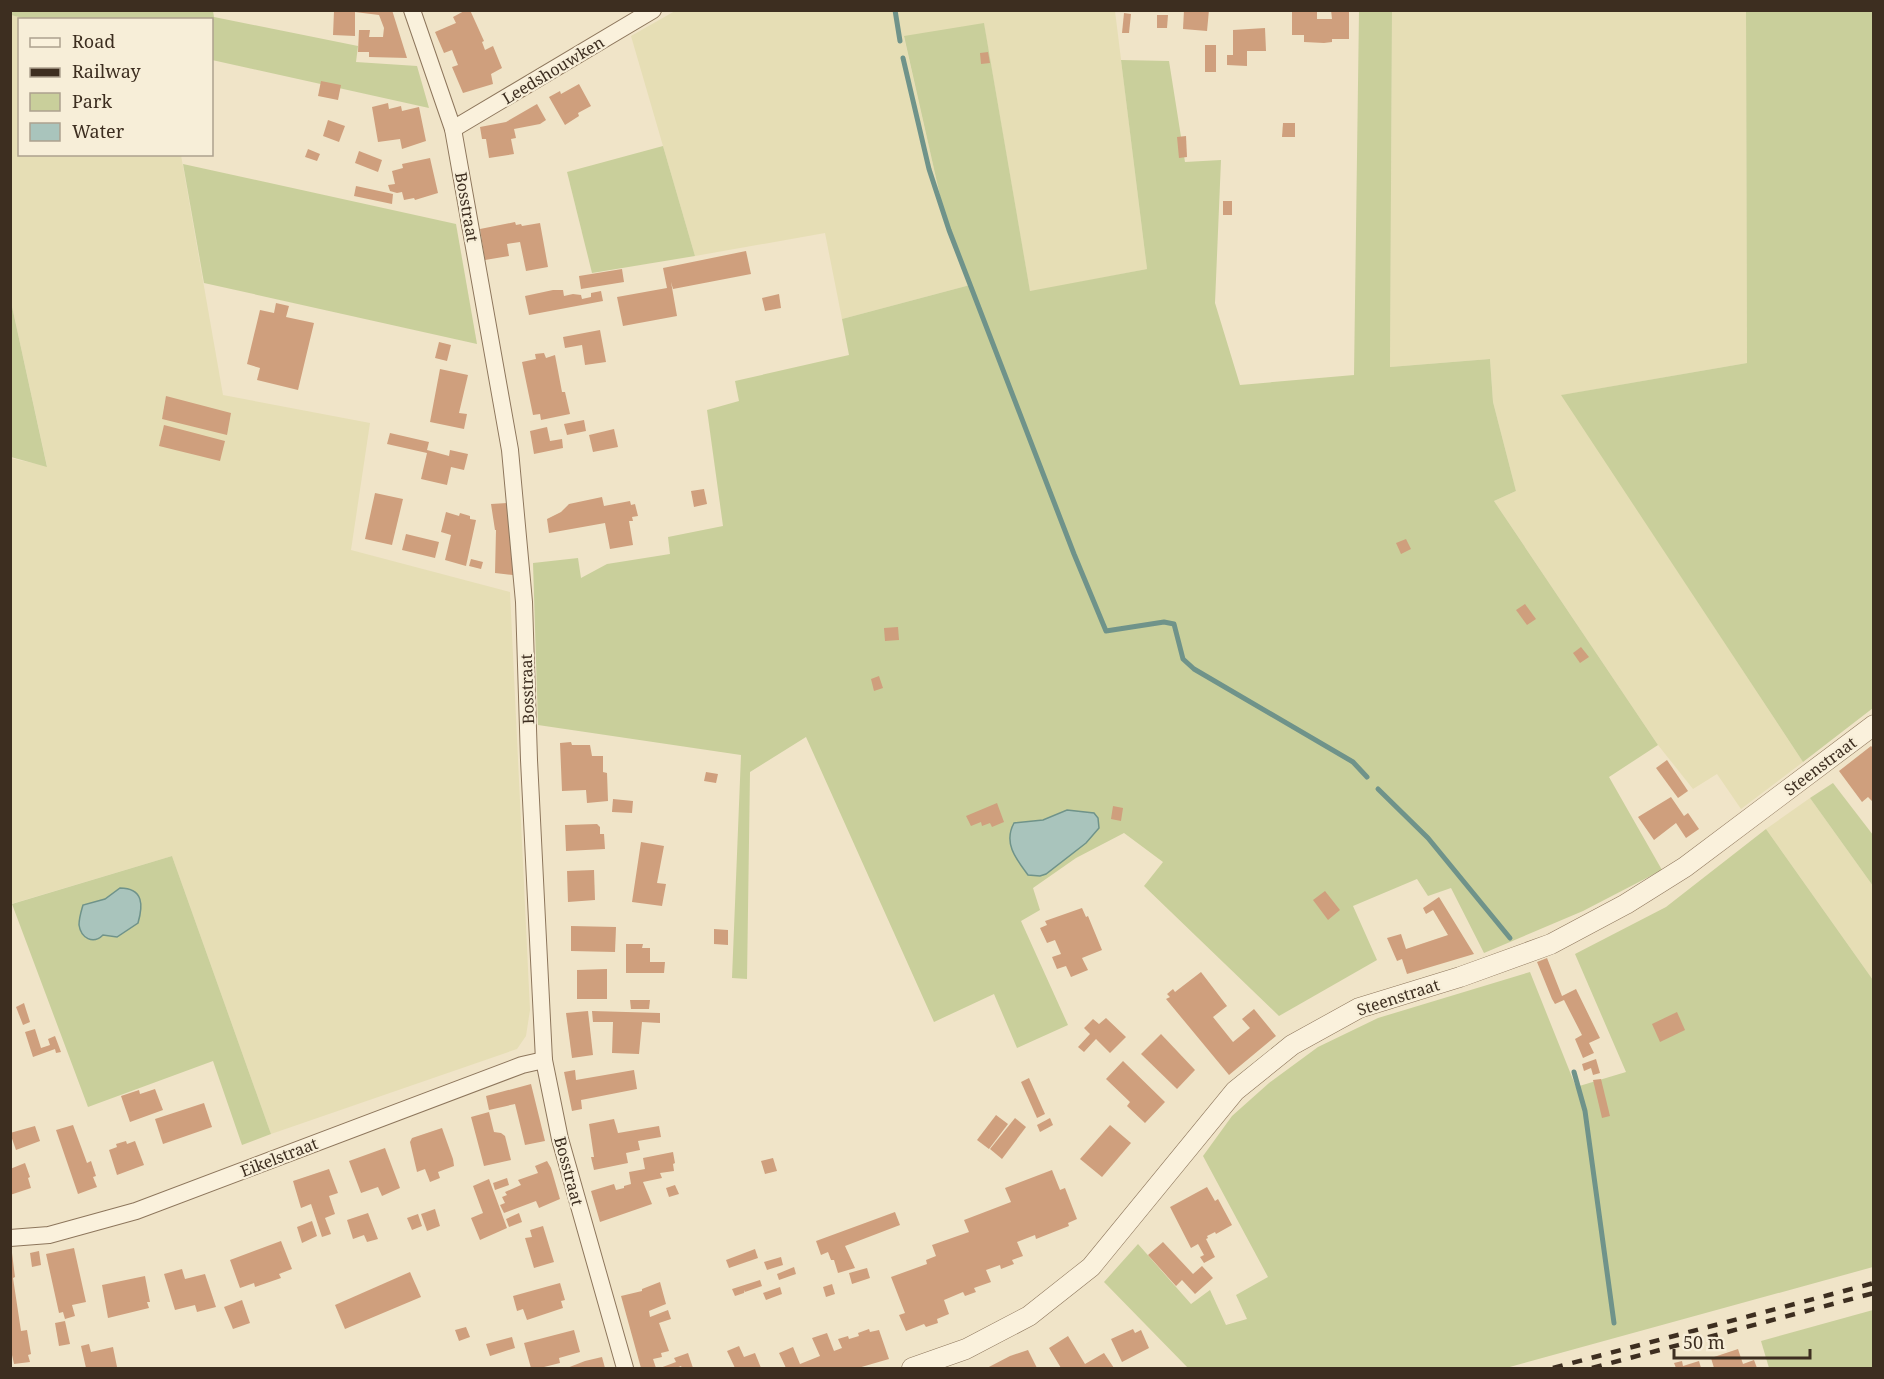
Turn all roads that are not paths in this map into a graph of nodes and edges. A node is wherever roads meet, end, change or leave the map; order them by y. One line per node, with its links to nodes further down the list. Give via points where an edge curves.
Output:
1 (412, 10): 3 (street, Bosstraat)
2 (652, 10): 3 (street, Leedshouwken)
3 (453, 129): 5 (street, Bosstraat, via 510,450 524,602)
4 (1874, 725): 8 (street, Steenstraat, via 1685,867 1626,904 1551,944 1359,1008 1293,1045 1235,1091 1091,1267 1029,1316 966,1349)
5 (544, 1060): 6 (street, Eikelstraat, via 136,1211 50,1235); 7 (street, Bosstraat, via 560,1139)
6 (10, 1238)
7 (625, 1368)
8 (912, 1368)

